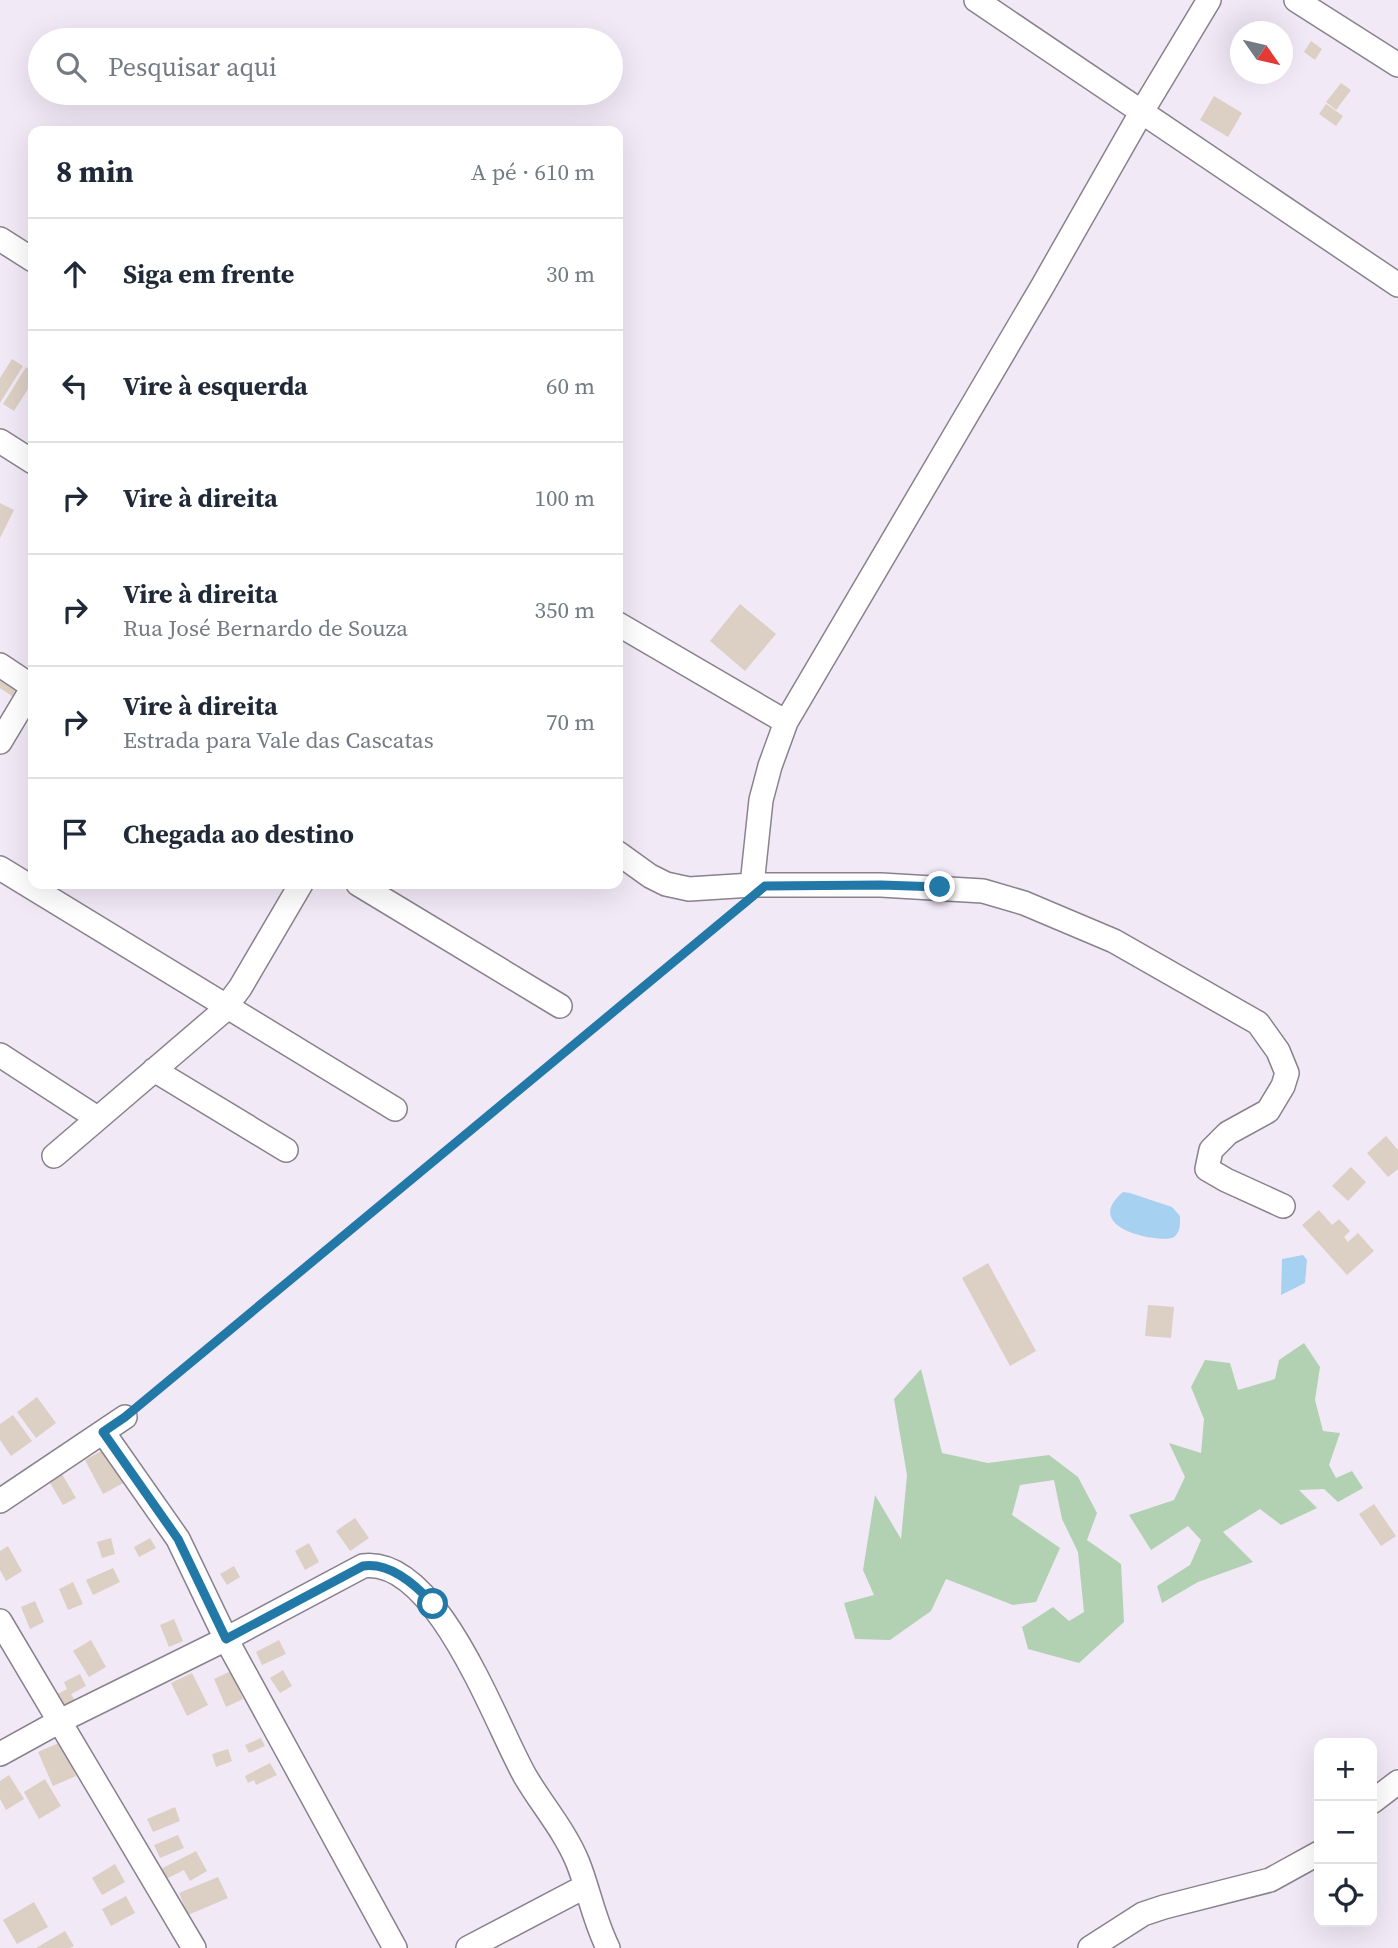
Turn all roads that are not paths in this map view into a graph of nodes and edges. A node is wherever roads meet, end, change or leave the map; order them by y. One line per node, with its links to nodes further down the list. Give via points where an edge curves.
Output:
1 (976, 0): 5 (street)
2 (1209, 0): 5 (street)
3 (1296, 0): 4 (street)
4 (1398, 65)
5 (1141, 113): 8 (street); 15 (street)
6 (0, 239): 7 (street)
7 (28, 257)
8 (1398, 285)
9 (0, 441): 10 (street)
10 (28, 459)
11 (623, 627): 15 (street)
12 (0, 665): 13 (street)
13 (28, 684)
14 (28, 695): 16 (street)
15 (786, 722): 20 (street, via 761,800)
16 (0, 741)
17 (623, 857): 20 (street, via 666,884 689,889)
18 (0, 868): 19 (street)
19 (28, 885)
20 (759, 886): 32 (street, via 881,885 982,891 1024,903 1114,941 1258,1023 1287,1073 1283,1086 1268,1111 1228,1133 1211,1150 1207,1169)
21 (34, 889): 24 (street)
22 (298, 889): 24 (street)
23 (366, 889): 25 (street)
24 (226, 1006): 27 (street); 28 (street)
25 (560, 1006)
26 (0, 1055): 29 (street)
27 (154, 1070): 29 (street); 30 (street)
28 (395, 1109)
29 (97, 1118): 31 (street)
30 (286, 1150)
31 (54, 1156)
32 (1283, 1206)
33 (125, 1417): 34 (street)
34 (103, 1432): 35 (street); 37 (street, via 178,1539)
35 (0, 1500)
36 (0, 1621): 38 (street)
37 (226, 1639): 38 (street); 43 (street, via 363,1566 375,1565 404,1578 433,1604 459,1647 525,1777 567,1841); 45 (street)
38 (60, 1721): 39 (street); 44 (street)
39 (0, 1754)
40 (1398, 1782): 41 (street)
41 (1373, 1801)
42 (1314, 1856): 48 (street, via 1270,1881 1143,1914)
43 (586, 1886): 46 (street); 47 (street)
44 (194, 1948)
45 (395, 1948)
46 (468, 1948)
47 (608, 1948)
48 (1090, 1948)

